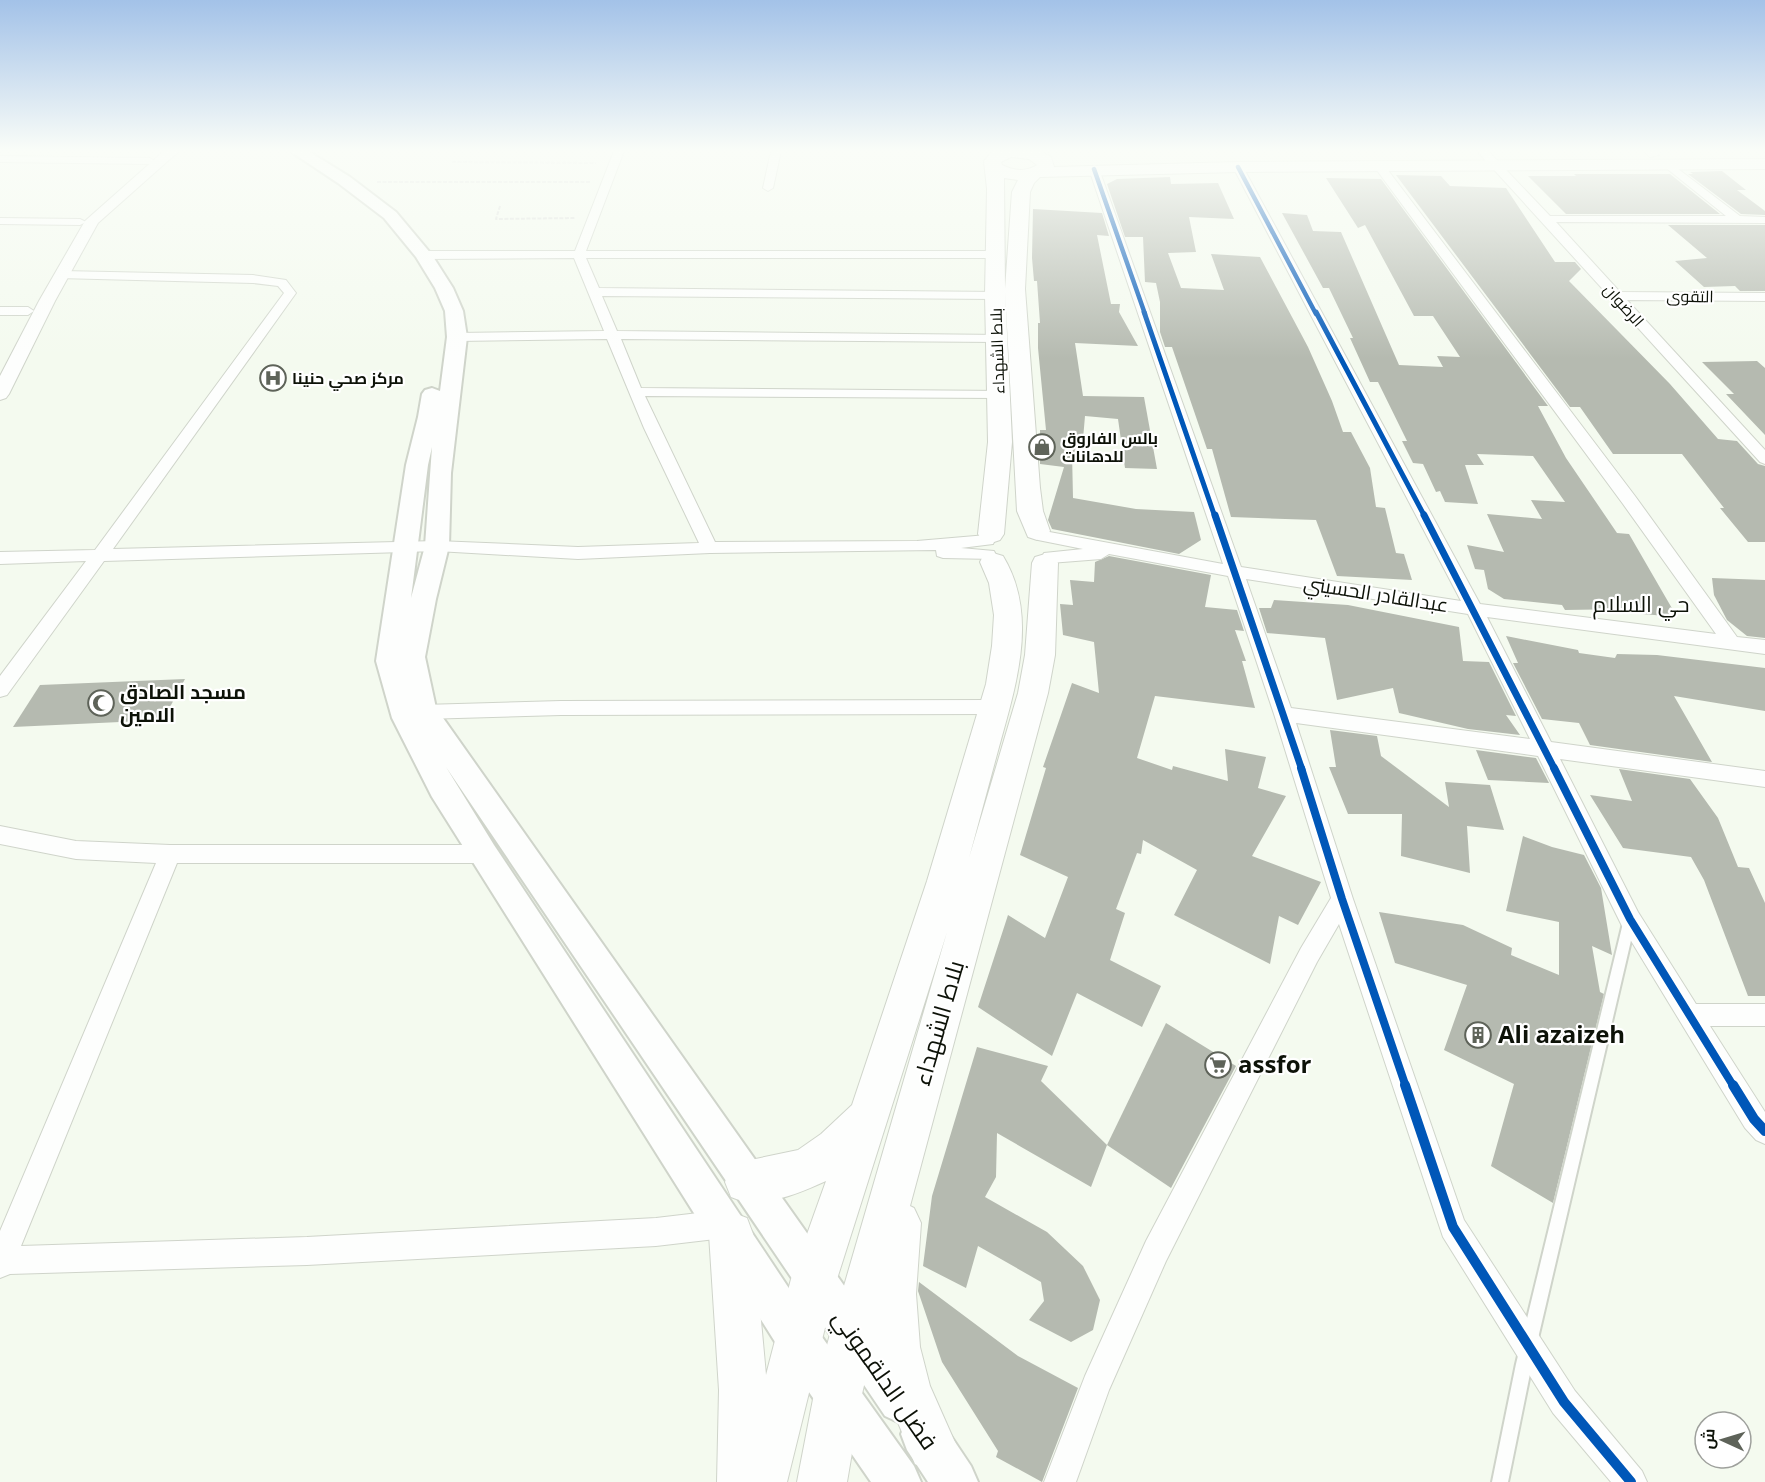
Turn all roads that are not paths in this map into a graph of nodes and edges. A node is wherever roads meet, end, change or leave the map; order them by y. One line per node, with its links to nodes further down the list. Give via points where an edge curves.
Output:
1 (94, 220): 16 (street)
2 (379, 220): 33 (main road, via 427,293 438,338 429,417 417,465)
3 (394, 220): 14 (main road)
4 (592, 220): 15 (street)
5 (995, 220): 13 (main road, بلاط الشهداء)
6 (1020, 220): 32 (main road, بلاط الشهداء, via 1015,309 1027,488 1030,511)
7 (1112, 220): 38 (street)
8 (1266, 220): 39 (street)
9 (1420, 220): 40 (street)
10 (1548, 220): 19 (street, الرضوان)
11 (0, 221): 12 (street)
12 (80, 222): 21 (street)
13 (995, 254): 15 (street); 18 (main road, بلاط الشهداء)
14 (423, 255): 15 (street); 24 (main road, via 451,302)
15 (579, 255): 17 (street)
16 (62, 275): 28 (street); 36 (street, via 253,279 282,283 290,293)
17 (594, 292): 18 (street); 23 (street)
18 (995, 296): 25 (main road, بلاط الشهداء)
19 (1616, 296): 20 (street, التقوى); 30 (street, الرضوان)
20 (1765, 297)
21 (28, 310): 22 (street); 26 (street)
22 (0, 311)
23 (612, 335): 24 (street); 25 (street); 27 (street)
24 (457, 337): 31 (main road, via 440,473)
25 (997, 338): 29 (main road, بلاط الشهداء)
26 (0, 365)
27 (636, 392): 29 (street); 34 (street)
28 (0, 394)
29 (999, 394): 35 (main road, بلاط الشهداء, via 1000,442)
30 (1765, 459)
31 (437, 546): 33 (street); 34 (street, via 578,553); 44 (main road, via 412,657)
32 (1044, 547): 35 (main road, via 1027,528 1007,527); 35 (main road, via 1025,571 1002,567); 38 (street, عبدالقادر الحسيني, via 1131,552); 55 (main road, بلاط الشهداء, via 1040,655 1033,693)
33 (406, 548): 36 (street); 50 (main road, via 389,661 406,718 442,788)
34 (710, 548): 35 (street, via 916,546 968,555)
35 (990, 548): 43 (main road, via 1003,583 1008,615 1000,684)
36 (97, 556): 37 (street); 42 (street)
37 (0, 558)
38 (1235, 572): 39 (street, عبدالقادر الحسيني); 45 (street)
39 (1474, 609): 40 (street, عبدالقادر الحسيني); 46 (street)
40 (1731, 642): 41 (street, عبدالقادر الحسيني)
41 (1765, 646)
42 (0, 690)
43 (993, 707): 44 (street); 55 (main road, via 945,881)
44 (423, 711): 57 (main road, فضل الدلقموني)
45 (1284, 714): 46 (street); 51 (street)
46 (1542, 747): 47 (street); 52 (street)
47 (1765, 779)
48 (0, 835): 49 (street, via 76,850)
49 (170, 854): 50 (street); 59 (street)
50 (483, 854): 58 (main road)
51 (1342, 899): 63 (street, via 1453,1227); 70 (street, via 1156,1251 1095,1386)
52 (1630, 919): 53 (street); 63 (lane)
53 (1688, 1015): 54 (street); 56 (street)
54 (1765, 1015)
55 (890, 1119): 57 (main road, via 796,1174); 60 (main road); 61 (main road, بلاط الشهداء); 65 (main road, via 893,1324 900,1367)
56 (1765, 1131)
57 (746, 1182): 60 (main road, فضل الدلقموني)
58 (727, 1229): 59 (street, via 307,1251); 62 (main road); 66 (main road, via 744,1390)
59 (1, 1261)
60 (814, 1279): 61 (main road, فضل الدلقموني); 62 (main road)
61 (853, 1334): 64 (main road, بلاط الشهداء); 65 (main road, فضل الدلقموني)
62 (798, 1338): 64 (main road); 67 (main road)
63 (1528, 1345): 71 (lane); 72 (street, via 1564,1402)
64 (838, 1394): 68 (main road, بلاط الشهداء); 69 (main road)
65 (944, 1464)
66 (742, 1482)
67 (762, 1482)
68 (822, 1482)
69 (898, 1482)
70 (1060, 1482)
71 (1500, 1482)
72 (1631, 1482)

